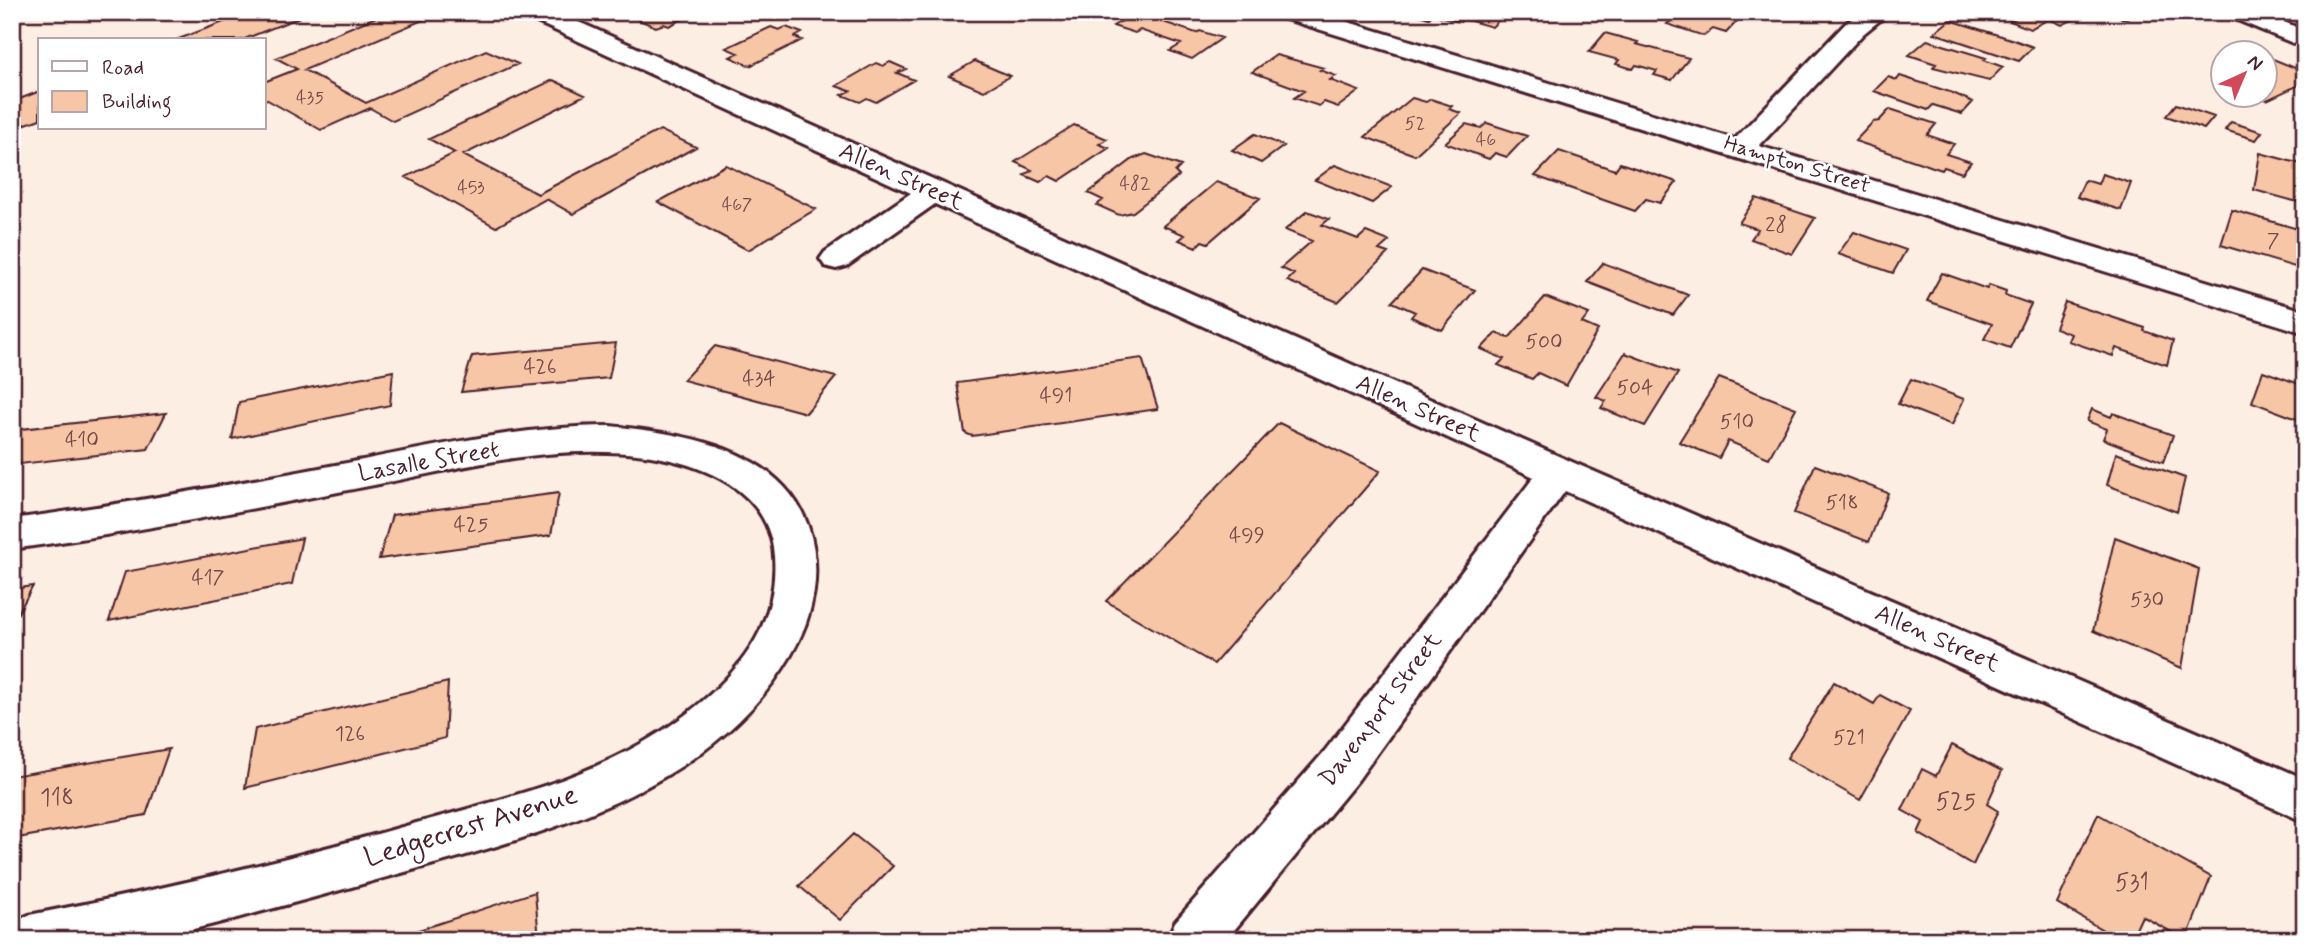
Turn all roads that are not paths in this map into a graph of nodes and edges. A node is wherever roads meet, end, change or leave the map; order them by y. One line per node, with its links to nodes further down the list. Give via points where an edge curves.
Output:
1 (1288, 12): 6 (street, Hampton Street)
2 (1878, 12): 6 (street, via 1854,29)
3 (2239, 12): 5 (street)
4 (561, 16): 7 (street, Allen Street)
5 (2305, 40)
6 (1742, 148): 9 (street, Hampton Street)
7 (934, 191): 8 (street); 10 (street, Allen Street)
8 (836, 259)
9 (2305, 321)
10 (1558, 472): 13 (street, Allen Street); 15 (street, Davenport Street, via 1348,757)
11 (12, 534): 12 (street, Lasalle Street, via 175,511 453,456 608,440 685,450 746,475 777,505 791,534)
12 (795, 556): 14 (street, Ledgecrest Avenue, via 791,606 778,640 758,671 711,720 646,764 564,800 423,844)
13 (2305, 801)
14 (29, 940)
15 (1193, 940)

